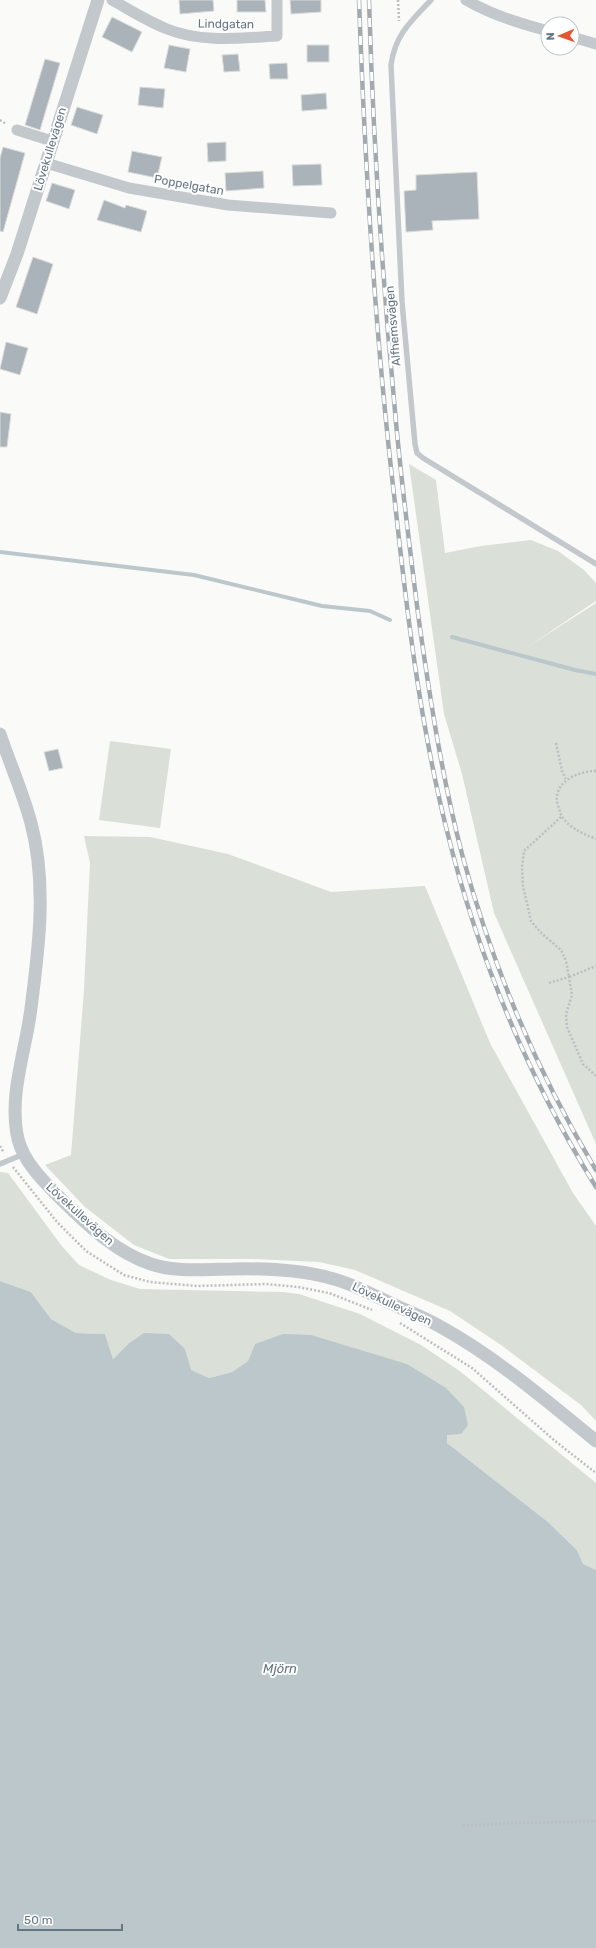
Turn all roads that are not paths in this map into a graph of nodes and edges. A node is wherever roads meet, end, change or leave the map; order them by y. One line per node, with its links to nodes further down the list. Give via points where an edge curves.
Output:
1 (98, 0): 10 (street, Lövekullevägen)
2 (112, 0): 3 (street, Lindgatan, via 149,22 184,35 201,38 277,36)
3 (277, 0)
4 (431, 0): 14 (lane, Alfhemsvägen, via 402,33 393,49 391,65 402,302 417,453)
5 (466, 0): 6 (street, via 483,10 512,21)
6 (540, 28)
7 (580, 39): 8 (street)
8 (596, 44)
9 (17, 130): 10 (street)
10 (52, 141): 11 (street, Lövekullevägen)
11 (46, 163): 12 (street, Poppelgatan, via 129,188 228,205); 13 (street, Lövekullevägen)
12 (331, 213)
13 (0, 298)
14 (596, 564)
15 (0, 734): 16 (street, Lövekullevägen, via 31,822 40,873 39,933 33,994 17,1090 18,1138)
16 (24, 1154): 17 (lane); 18 (street, Lövekullevägen, via 40,1176 72,1210 119,1250 150,1264 178,1270 233,1268 298,1272 345,1283 440,1326 484,1354)
17 (0, 1164)
18 (596, 1441)

